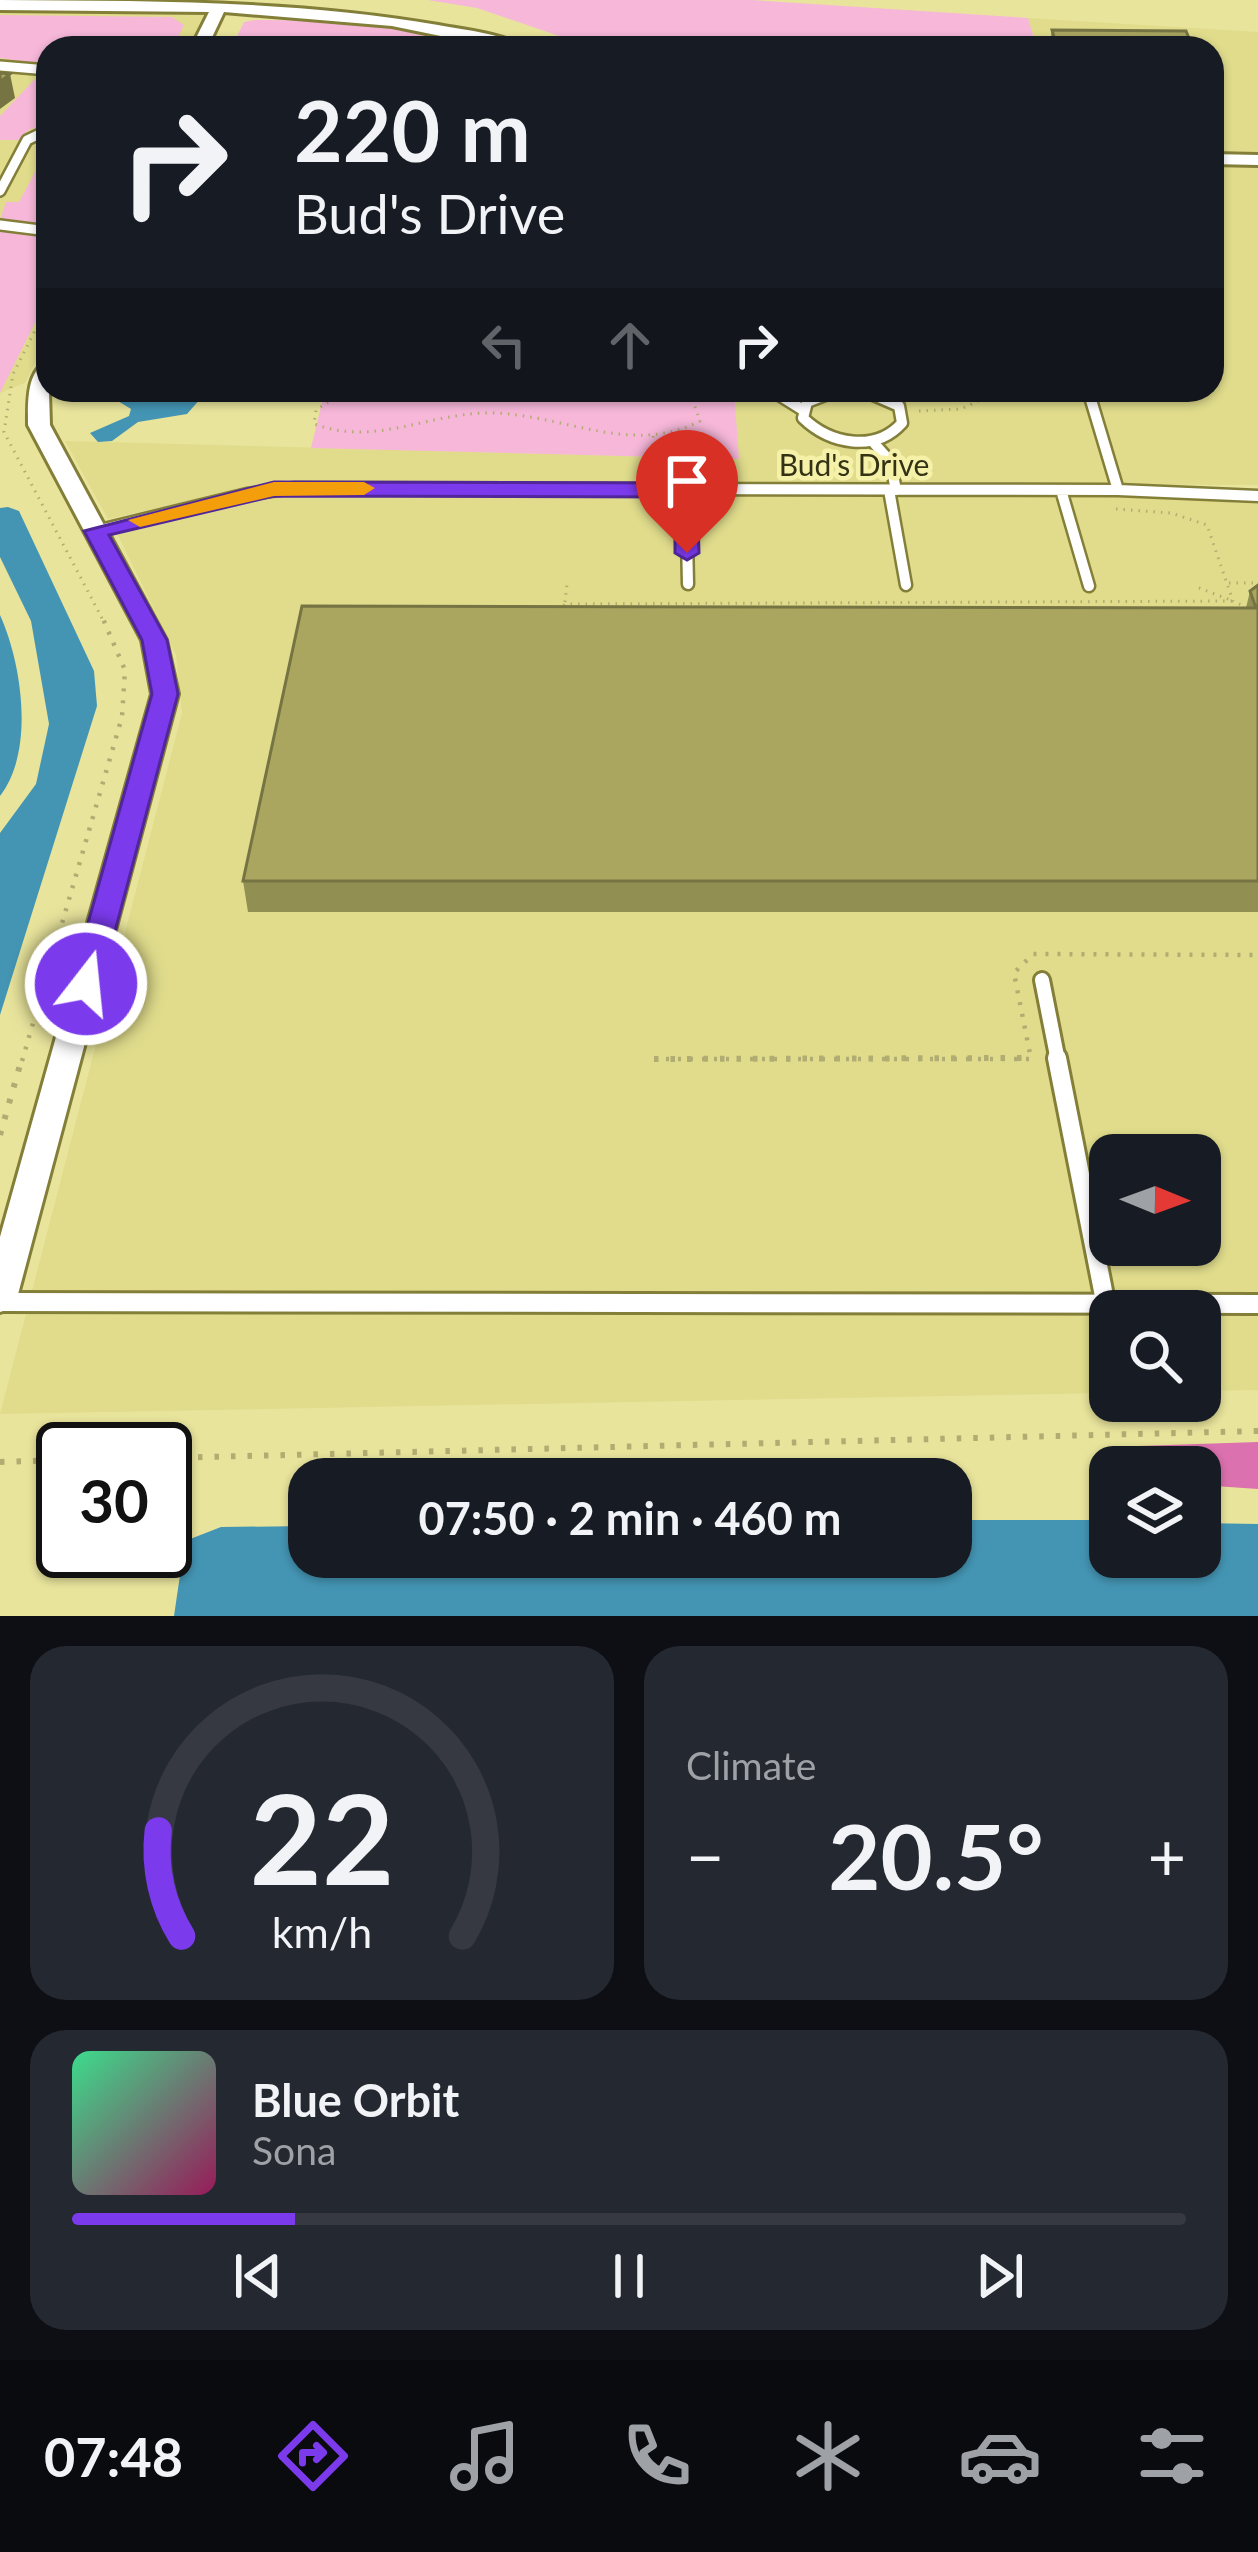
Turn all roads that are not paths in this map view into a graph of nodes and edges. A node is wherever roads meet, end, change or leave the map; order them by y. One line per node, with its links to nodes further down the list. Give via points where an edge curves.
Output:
1 (0, 5): 2 (street)
2 (219, 7): 3 (street); 4 (street, via 394,15)
3 (205, 36)
4 (483, 36)
5 (0, 66): 6 (lane)
6 (14, 67): 7 (lane); 8 (lane)
7 (36, 69)
8 (0, 81)
9 (36, 136): 12 (lane)
10 (1224, 159): 11 (street)
11 (1258, 160)
12 (0, 191)
13 (0, 225): 14 (lane)
14 (36, 230)
15 (39, 402): 27 (street, via 39,425)
16 (790, 402): 20 (lane)
17 (810, 402): 20 (lane)
18 (893, 402): 21 (lane, via 901,410 898,430)
19 (1092, 402): 25 (lane)
20 (802, 410): 21 (lane, via 820,433)
21 (873, 442): 23 (lane, via 890,461)
22 (686, 490): 23 (lane, Bud's Drive); 27 (lane, Bud's Drive, via 274,489); 28 (lane)
23 (893, 490): 24 (lane, Bud's Drive); 29 (lane)
24 (1061, 490): 25 (lane, Bud's Drive); 30 (lane)
25 (1118, 490): 26 (lane, Bud's Drive)
26 (1258, 496)
27 (96, 531): 33 (street, via 154,640 165,694)
28 (688, 584)
29 (906, 585)
30 (1089, 586)
31 (1042, 980): 32 (lane)
32 (1103, 1290)
33 (0, 1300): 34 (lane)
34 (1089, 1301)
35 (1221, 1303): 36 (lane)
36 (1258, 1304)

